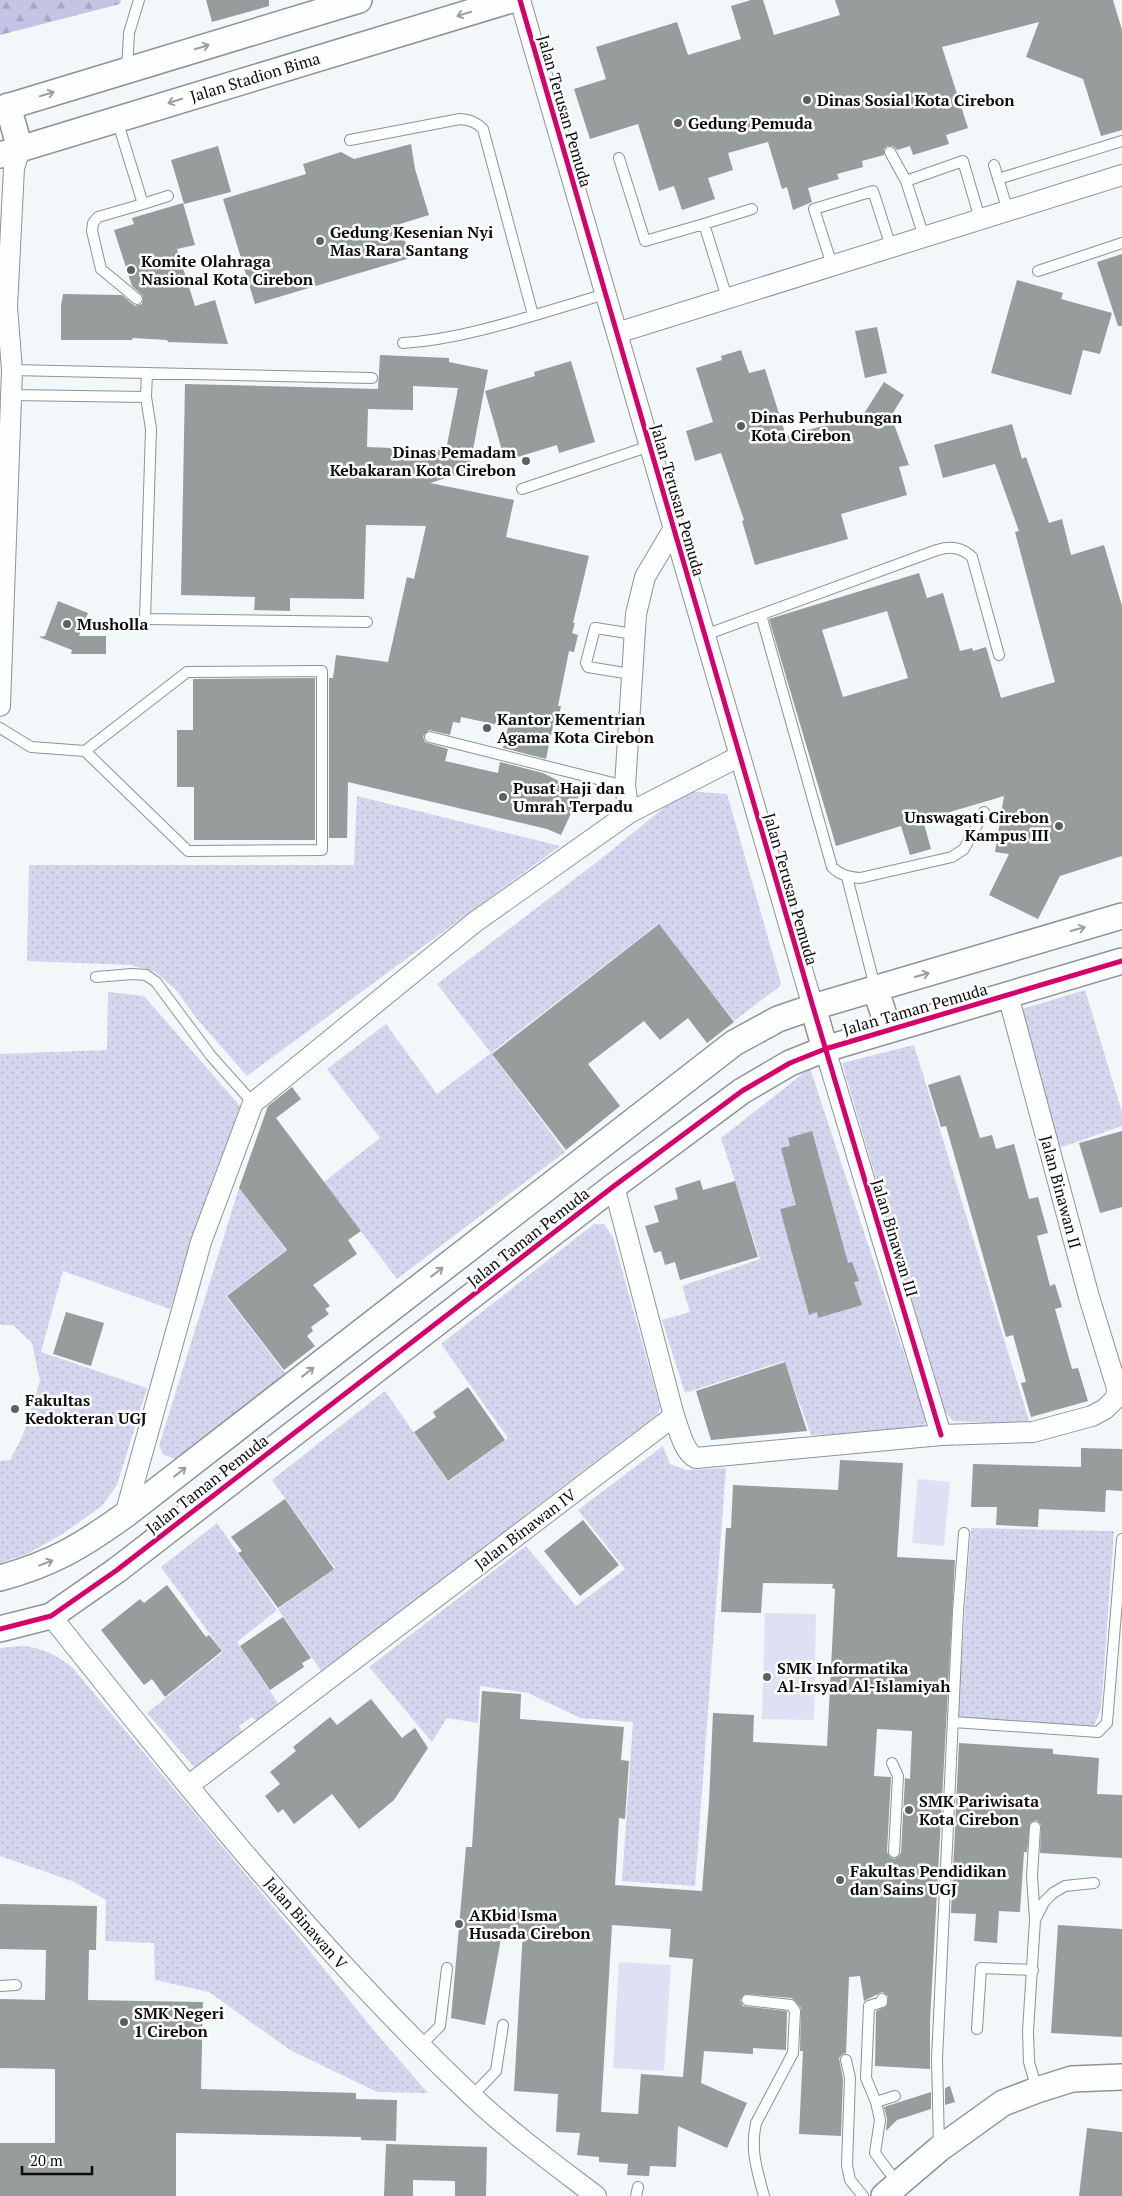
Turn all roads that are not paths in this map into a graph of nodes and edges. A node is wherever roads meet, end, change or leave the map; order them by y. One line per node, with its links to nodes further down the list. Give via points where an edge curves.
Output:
1 (139, 0): 5 (lane, via 130,33)
2 (358, 0): 5 (street, one-way to 2)
3 (511, 0): 7 (street, Jalan Stadion Bima, one-way to 7)
4 (520, 0): 28 (street, Jalan Terusan Pemuda)
5 (127, 70): 6 (street, one-way to 5)
6 (4, 107): 10 (street)
7 (117, 119): 10 (street, Jalan Stadion Bima); 18 (lane)
8 (350, 140): 31 (lane, via 460,119 478,123 483,130)
9 (1122, 141): 15 (lane)
10 (10, 152): 34 (street, via 14,168 6,307)
11 (890, 152): 16 (lane)
12 (619, 158): 22 (lane, via 645,242)
13 (994, 165): 15 (lane)
14 (1122, 175): 20 (street)
15 (998, 179): 20 (lane)
16 (906, 181): 21 (lane, via 963,162); 23 (lane)
17 (168, 196): 18 (lane)
18 (143, 204): 30 (lane, via 98,217 92,231 101,269)
19 (752, 210): 22 (lane)
20 (1008, 211): 21 (street)
21 (980, 219): 23 (street)
22 (704, 224): 29 (lane)
23 (924, 237): 25 (street)
24 (1122, 242): 27 (lane)
25 (891, 247): 26 (street); 26 (lane, via 873,191 814,210)
26 (832, 265): 29 (street)
27 (1038, 271)
28 (606, 294): 31 (lane); 32 (street, Jalan Terusan Pemuda)
29 (727, 298): 32 (street)
30 (137, 299)
31 (534, 314): 33 (lane, via 425,342)
32 (617, 333): 39 (street, Jalan Terusan Pemuda)
33 (404, 343)
34 (12, 370): 35 (lane); 37 (street)
35 (147, 373): 36 (lane); 38 (lane)
36 (372, 378)
37 (12, 394): 38 (lane); 48 (street)
38 (146, 397): 43 (lane, via 151,428 145,620)
39 (650, 446): 40 (lane); 41 (street, Jalan Terusan Pemuda)
40 (522, 489)
41 (674, 528): 44 (street, via 646,577); 45 (street, Jalan Terusan Pemuda)
42 (761, 615): 45 (lane); 46 (lane, via 938,550 956,548 972,557); 56 (lane, via 832,867)
43 (367, 622)
44 (634, 634): 47 (street); 47 (lane, via 595,628 586,663 588,667)
45 (705, 636): 52 (street, Jalan Terusan Pemuda)
46 (999, 655)
47 (631, 674): 53 (street)
48 (0, 706)
49 (0, 728): 51 (lane, via 31,747)
50 (430, 737): 53 (lane)
51 (85, 751): 51 (lane, via 187,672 322,671 322,850 188,851)
52 (740, 756): 55 (street); 62 (street, Jalan Terusan Pemuda)
53 (625, 786): 55 (street)
54 (984, 812): 56 (lane, via 964,849 952,857 860,878)
55 (630, 814): 65 (street, via 474,922)
56 (847, 877): 60 (lane)
57 (1122, 916): 60 (street, Jalan Taman Pemuda, one-way to 57)
58 (1122, 961): 61 (street, Jalan Taman Pemuda)
59 (96, 977): 65 (lane, via 139,974 156,982 211,1056)
60 (875, 988): 62 (street, Jalan Taman Pemuda); 63 (street)
61 (1008, 995): 63 (street, Jalan Taman Pemuda); 68 (street, Jalan Binawan II, via 1089,1297 1117,1388 1116,1398 1092,1416 1033,1432)
62 (812, 1007): 64 (street); 69 (street, Jalan Taman Pemuda, one-way to 62, via 734,1043 778,1019)
63 (889, 1030): 64 (street, Jalan Taman Pemuda)
64 (825, 1048): 66 (street, Jalan Taman Pemuda, via 790,1063 742,1091); 68 (street, Jalan Binawan III)
65 (253, 1103): 69 (street, Jalan Taman Pemuda, via 201,1242)
66 (614, 1186): 67 (street); 73 (street, Jalan Taman Pemuda, via 117,1570)
67 (674, 1416): 68 (street, via 686,1448 696,1458); 77 (street, Jalan Binawan IV)
68 (941, 1436)
69 (125, 1515): 72 (street, Jalan Taman Pemuda, one-way to 69, via 52,1561 88,1542)
70 (964, 1533): 75 (lane)
71 (1122, 1539): 75 (lane, via 1107,1723 1103,1729 1098,1732)
72 (0, 1578)
73 (51, 1616): 74 (street, Jalan Taman Pemuda); 77 (street, Jalan Binawan V)
74 (0, 1629)
75 (953, 1722): 97 (lane, via 937,2059)
76 (892, 1763): 79 (lane, via 898,1776)
77 (188, 1786): 90 (street, Jalan Binawan V, via 347,1971)
78 (1035, 1827): 81 (lane, via 1032,1876)
79 (894, 1852)
80 (1094, 1883): 81 (lane, via 1066,1886 1053,1893)
81 (1035, 1920): 83 (lane)
82 (447, 1968): 90 (lane, via 440,2026)
83 (1033, 1970): 89 (lane, via 981,1968); 93 (lane, via 1029,2062)
84 (16, 1985): 85 (lane)
85 (0, 1986)
86 (882, 1999): 96 (lane, via 882,2002 869,2006 866,2078)
87 (747, 2000): 100 (lane, via 792,2005 795,2011 793,2053 756,2123 754,2134 753,2159)
88 (503, 2025): 94 (lane, via 496,2072)
89 (977, 2029)
90 (421, 2044): 94 (street, Jalan Binawan V)
91 (846, 2060): 101 (lane, via 850,2078 847,2165 850,2180)
92 (1122, 2077): 93 (street, via 1072,2079)
93 (1037, 2090): 97 (street, via 1003,2104)
94 (472, 2096): 99 (street, Jalan Binawan V)
95 (895, 2096): 96 (lane)
96 (876, 2102): 98 (lane, via 880,2120 875,2153)
97 (939, 2149): 98 (street)
98 (891, 2190)
99 (596, 2196)
100 (764, 2196)
101 (863, 2196)

